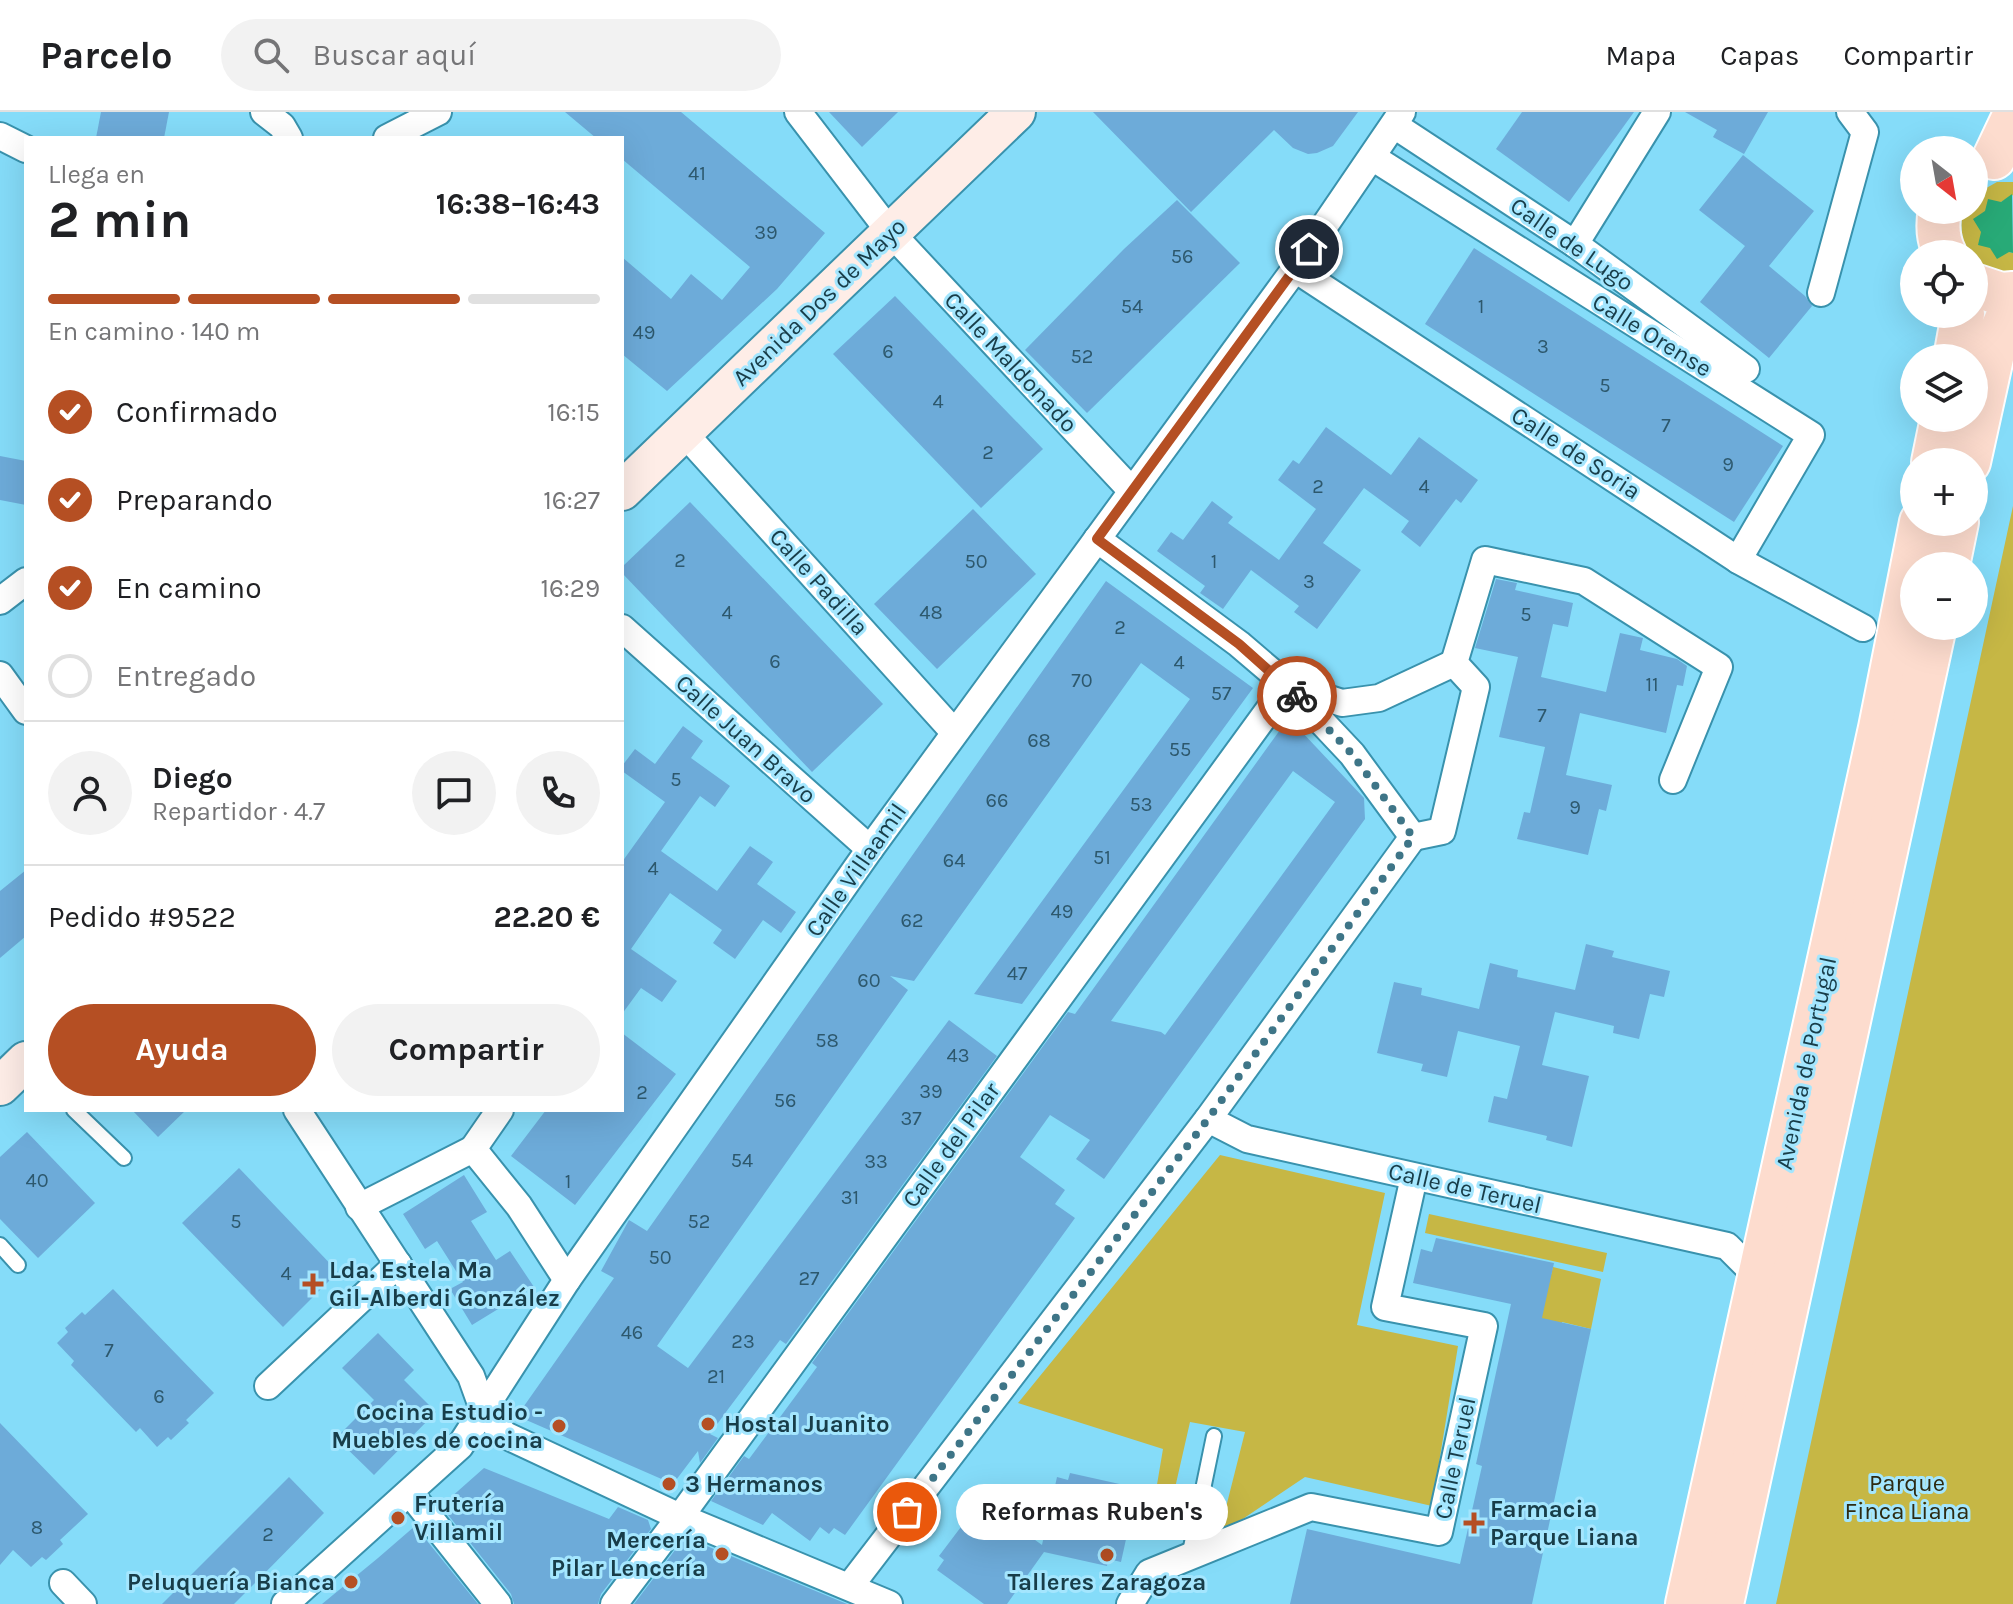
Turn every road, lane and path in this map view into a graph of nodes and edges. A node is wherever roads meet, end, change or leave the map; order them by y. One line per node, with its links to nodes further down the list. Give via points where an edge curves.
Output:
1 (264, 112): 10 (street)
2 (438, 112): 11 (street)
3 (798, 112): 15 (street, Calle Maldonado)
4 (1016, 112): 15 (street, Avenida Dos de Mayo)
5 (1657, 112): 16 (street)
6 (1850, 112): 19 (street, via 1865,132)
7 (1398, 118): 13 (street, Calle Villaamil); 16 (street, Calle de Lugo)
8 (2013, 118): 14 (main road)
9 (0, 136): 12 (street)
10 (288, 136)
11 (391, 136)
12 (24, 148)
13 (1372, 157): 17 (street, Calle Villaamil); 29 (street, Calle Orense, via 1811,435)
14 (1994, 160)
15 (890, 232): 23 (street, Avenida Dos de Mayo); 26 (street, Calle Maldonado)
16 (1575, 244): 22 (street, Calle de Lugo)
17 (1295, 269): 26 (street, Calle Villaamil); 29 (street, Calle de Soria)
18 (1988, 290): 20 (main road)
19 (1821, 293)
20 (2013, 293)
21 (2013, 304): 24 (main road, via 1995,344)
22 (1746, 369)
23 (684, 433): 25 (street, Avenida Dos de Mayo); 38 (street, Calle Padilla)
24 (1972, 448)
25 (624, 489)
26 (1132, 491): 28 (street, Calle Villaamil)
27 (1918, 536): 32 (main road, Avenida de Portugal)
28 (1097, 539): 36 (street); 38 (street, Calle Villaamil)
29 (1738, 560): 32 (street, Calle de Soria)
30 (24, 583): 31 (street)
31 (0, 601)
32 (1899, 628): 50 (main road, Avenida de Portugal); 72 (main road, Avenida de Portugal)
33 (624, 630): 41 (street, Calle Juan Bravo)
34 (1454, 663): 36 (street, via 1379,698 1342,703); 39 (street, via 1485,560 1584,581 1719,667); 40 (street, via 1476,687 1473,701 1442,831)
35 (0, 675): 37 (street)
36 (1287, 685): 40 (street, via 1352,754); 61 (street, Calle del Pilar)
37 (24, 708)
38 (954, 732): 41 (street, Calle Villaamil)
39 (1673, 780)
40 (1413, 837): 45 (street)
41 (870, 849): 56 (street, Calle Villaamil)
42 (76, 1112): 47 (lane)
43 (298, 1112): 49 (street)
44 (499, 1112): 46 (street)
45 (1208, 1119): 48 (street, Calle de Teruel, via 1247,1139); 64 (street)
46 (473, 1149): 49 (street); 56 (street, via 519,1206)
47 (124, 1158)
48 (1414, 1177): 52 (street, Calle de Teruel); 62 (street, Calle Teruel, via 1385,1307 1484,1326 1439,1532 1311,1507)
49 (359, 1207): 53 (street)
50 (1771, 1221): 52 (street); 55 (main road, Avenida de Portugal)
51 (0, 1245): 54 (lane)
52 (1727, 1246): 55 (street)
53 (398, 1264): 57 (street); 58 (street, via 471,1376)
54 (18, 1265)
55 (1759, 1278): 71 (main road, Avenida de Portugal)
56 (567, 1280): 58 (street, Calle Villaamil)
57 (268, 1386)
58 (484, 1412): 60 (street, Calle Villaamil, via 460,1446); 61 (street, via 505,1435)
59 (1214, 1436): 62 (lane)
60 (410, 1493): 66 (street, Calle Villaamil); 67 (street)
61 (680, 1517): 64 (street); 68 (street, Calle del Pilar)
62 (1189, 1557): 70 (street, Calle Teruel, via 1149,1573)
63 (63, 1583): 65 (street)
64 (850, 1586): 69 (street)
65 (83, 1604)
66 (285, 1604)
67 (498, 1604)
68 (614, 1604)
69 (889, 1604)
70 (1130, 1604)
71 (1687, 1604)
72 (1722, 1604)

